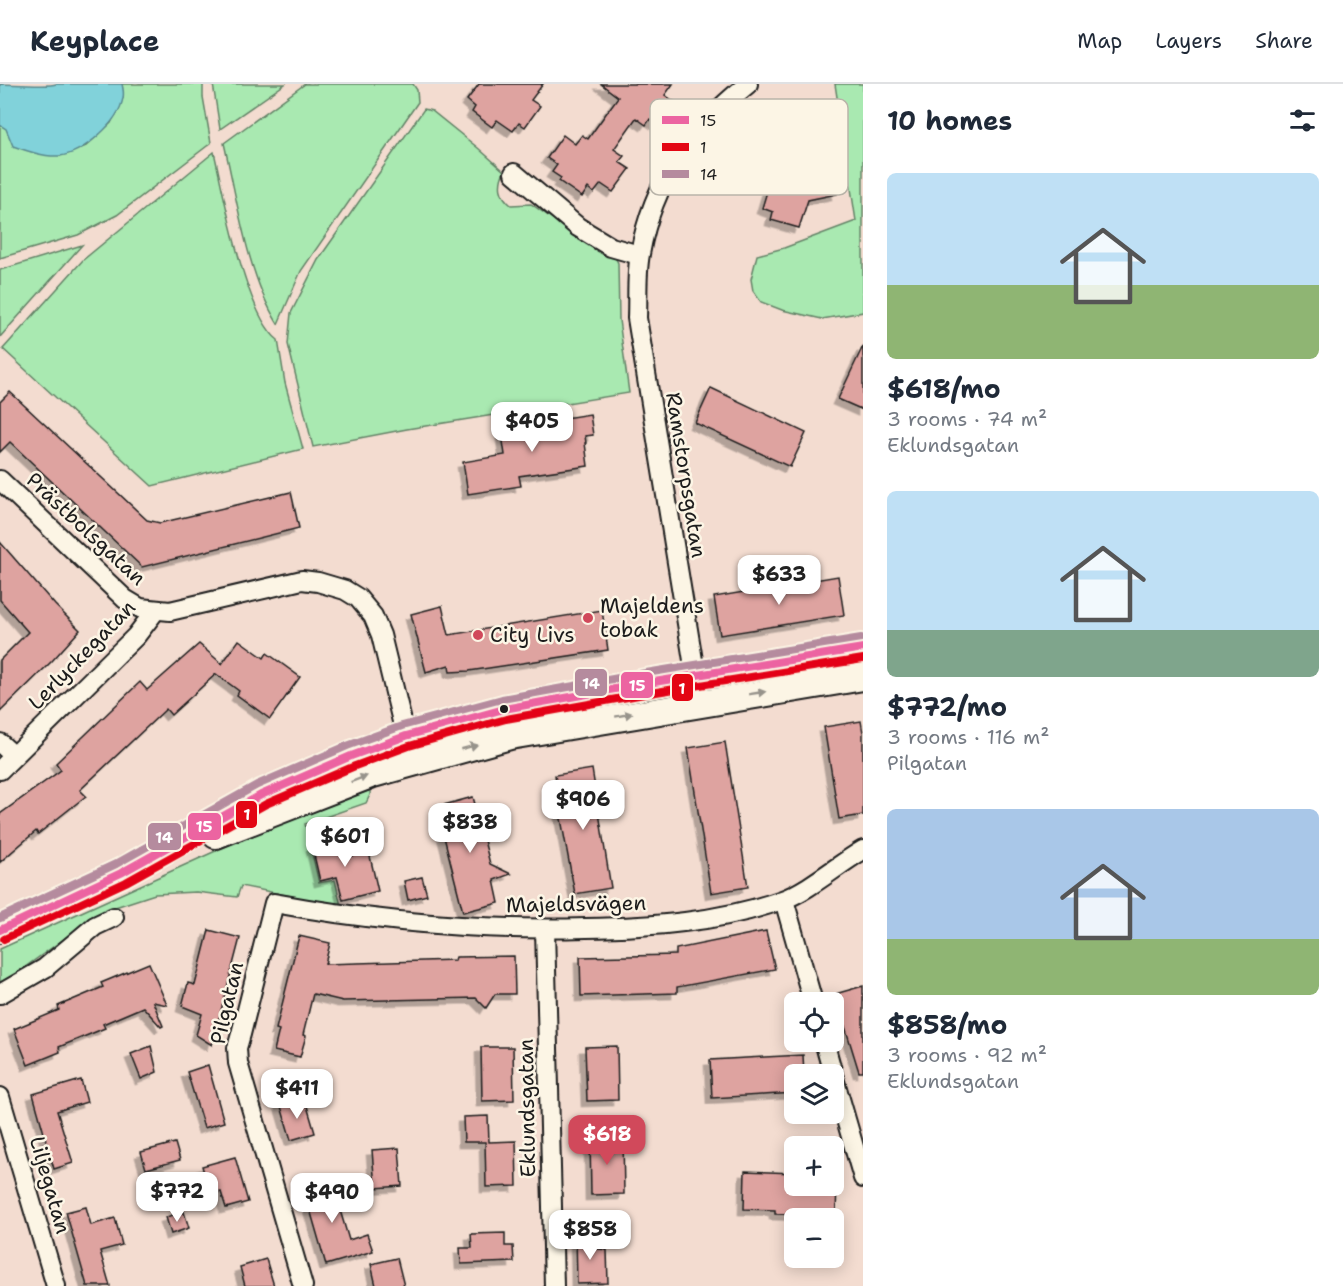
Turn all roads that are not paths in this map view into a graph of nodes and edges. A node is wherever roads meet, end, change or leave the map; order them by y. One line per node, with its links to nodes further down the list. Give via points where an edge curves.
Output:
1 (748, 84): 2 (street, Ramstorpsgatan)
2 (730, 99)
3 (514, 173): 5 (street, via 578,227 611,247)
4 (658, 195): 5 (street, Ramstorpsgatan)
5 (639, 255): 9 (street, Ramstorpsgatan, via 637,318)
6 (0, 480): 7 (street, Prästbolsgatan, via 125,599 140,608)
7 (156, 610): 12 (street, Prästbolsgatan, via 170,611 302,580 345,590 373,616 381,635); 14 (street, Lerlyckegatan, via 136,636)
8 (863, 648): 9 (main road)
9 (695, 676): 11 (street, Ramstorpsgatan); 12 (main road, via 504,709)
10 (863, 676): 11 (main road, one-way to 10)
11 (700, 703): 15 (main road, one-way to 11, via 510,736)
12 (406, 736): 15 (street, Prästbolsgatan); 18 (main road, via 261,795)
13 (0, 742): 14 (street)
14 (14, 756): 16 (street, Lerlyckegatan)
15 (412, 762): 18 (main road, one-way to 15)
16 (0, 770)
17 (863, 850): 19 (street, Majeldsvägen)
18 (121, 873): 23 (main road)
19 (784, 900): 22 (street, Majeldsvägen, via 663,924); 24 (street)
20 (274, 903): 22 (street, Majeldsvägen, via 388,921); 30 (street, Pilgatan, via 237,1048 238,1063)
21 (114, 917): 25 (street, via 95,926 45,968)
22 (545, 929): 31 (street, Eklundsgatan)
23 (0, 930)
24 (810, 992)
25 (0, 994)
26 (0, 1097): 29 (street, Liljegatan)
27 (844, 1113): 28 (street)
28 (863, 1178)
29 (56, 1286)
30 (303, 1286)
31 (554, 1286)

